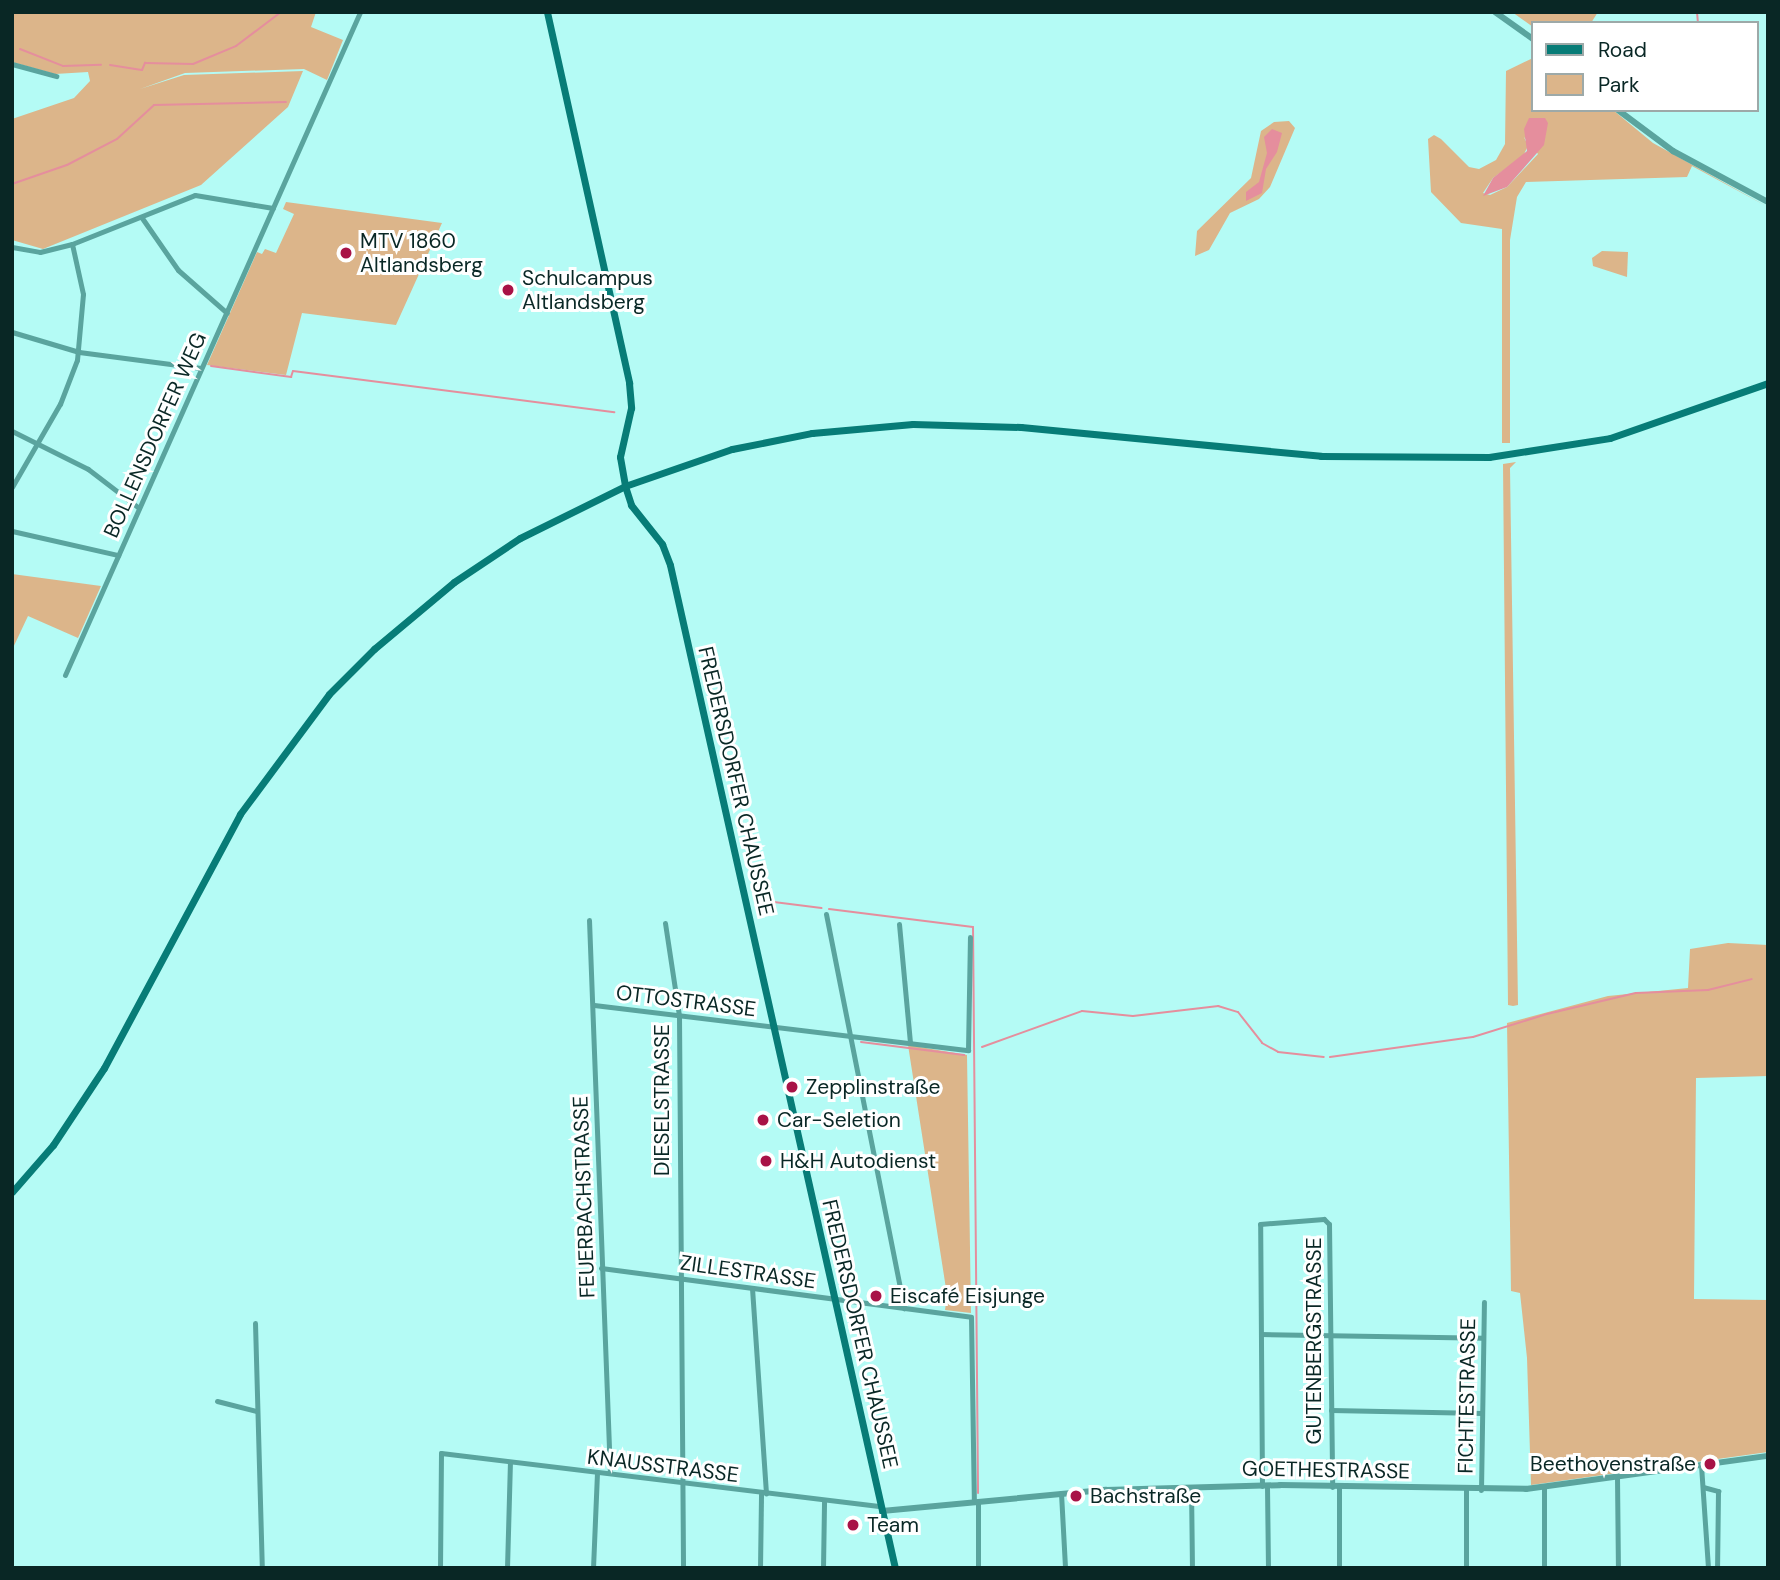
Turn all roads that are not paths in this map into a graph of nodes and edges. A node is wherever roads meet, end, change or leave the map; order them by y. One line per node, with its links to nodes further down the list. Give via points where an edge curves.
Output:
1 (360, 12): 9 (street, BOLLENSDORFER WEG)
2 (547, 12): 20 (main road, FREDERSDORFER CHAUSSEE, via 629,383 631,408 620,457)
3 (1495, 12): 4 (street)
4 (1532, 38)
5 (12, 64): 6 (street)
6 (56, 76)
7 (1621, 112): 8 (street, via 1673,151)
8 (1768, 202)
9 (273, 208): 10 (street, via 195,195); 13 (street, BOLLENSDORFER WEG)
10 (142, 218): 11 (street); 13 (street, via 178,270)
11 (72, 244): 12 (street, via 40,252); 15 (street, via 83,294)
12 (12, 247)
13 (227, 313): 16 (street, BOLLENSDORFER WEG)
14 (12, 332): 15 (street)
15 (79, 352): 16 (street); 19 (street, via 66,393)
16 (201, 368): 22 (street, BOLLENSDORFER WEG)
17 (1768, 383): 20 (main road, via 1730,400 1610,438 1489,457 1336,457 1021,427 895,425 812,433 732,449)
18 (12, 431): 19 (street)
19 (36, 443): 21 (street); 22 (street, via 88,469)
20 (625, 486): 33 (main road, FREDERSDORFER CHAUSSEE, via 631,505 662,544 670,565); 36 (main road, via 520,538 454,582 392,632 329,694 240,814 104,1068 53,1145)
21 (12, 487)
22 (139, 508): 24 (street, BOLLENSDORFER WEG)
23 (12, 531): 24 (street)
24 (118, 555): 25 (street, BOLLENSDORFER WEG)
25 (65, 675)
26 (826, 914): 34 (street)
27 (589, 920): 31 (street, FEUERBACHSTRASSE)
28 (665, 923): 32 (street, DIESELSTRASSE)
29 (899, 924): 35 (street)
30 (970, 937): 35 (street, OTTOSTRASSE, via 968,1050)
31 (594, 1005): 32 (street, OTTOSTRASSE); 37 (street, FEUERBACHSTRASSE)
32 (679, 1016): 33 (street, OTTOSTRASSE); 38 (street, DIESELSTRASSE)
33 (774, 1026): 34 (street, OTTOSTRASSE); 40 (main road, FREDERSDORFER CHAUSSEE)
34 (850, 1035): 35 (street, OTTOSTRASSE); 42 (street)
35 (910, 1042)
36 (12, 1192)
37 (601, 1268): 38 (street, ZILLESTRASSE); 54 (street, FEUERBACHSTRASSE)
38 (678, 1278): 39 (street, ZILLESTRASSE); 57 (street, DIESELSTRASSE)
39 (752, 1288): 40 (street, ZILLESTRASSE); 66 (street)
40 (835, 1300): 42 (street, ZILLESTRASSE); 69 (main road, FREDERSDORFER CHAUSSEE)
41 (1484, 1302): 46 (street, FICHTESTRASSE)
42 (904, 1308): 68 (street, ZILLESTRASSE, via 973,1318)
43 (254, 1323): 49 (street)
44 (1261, 1334): 45 (street); 45 (street, GUTENBERGSTRASSE, via 1261,1221 1327,1220); 58 (street)
45 (1330, 1334): 46 (street); 48 (street, GUTENBERGSTRASSE)
46 (1483, 1338): 50 (street, FICHTESTRASSE)
47 (217, 1401): 49 (street)
48 (1331, 1410): 50 (street); 60 (street, GUTENBERGSTRASSE)
49 (256, 1411): 70 (street)
50 (1482, 1413): 64 (street, FICHTESTRASSE)
51 (1768, 1456): 53 (street, GOETHESTRASSE)
52 (510, 1463): 55 (street, KNAUSSTRASSE); 71 (street, KNAUSSTRASSE, via 440,1453); 72 (street)
53 (1701, 1465): 56 (street, GOETHESTRASSE); 62 (street)
54 (610, 1473): 55 (street, KNAUSSTRASSE); 57 (street, KNAUSSTRASSE)
55 (597, 1474): 73 (street)
56 (1617, 1477): 61 (street, GOETHESTRASSE); 85 (street)
57 (686, 1483): 66 (street, KNAUSSTRASSE); 74 (street, DIESELSTRASSE)
58 (1265, 1486): 59 (street, GOETHESTRASSE); 60 (street, GOETHESTRASSE); 81 (street)
59 (1191, 1487): 65 (street, GOETHESTRASSE); 80 (street)
60 (1335, 1487): 63 (street, GOETHESTRASSE); 82 (street, GUTENBERGSTRASSE)
61 (1544, 1487): 64 (street, GOETHESTRASSE); 84 (street)
62 (1703, 1487): 86 (street); 87 (street, via 1717,1491)
63 (1466, 1490): 64 (street, GOETHESTRASSE); 83 (street)
64 (1481, 1490)
65 (1061, 1493): 68 (street, GOETHESTRASSE); 79 (street)
66 (763, 1494): 67 (street, KNAUSSTRASSE); 75 (street)
67 (824, 1502): 69 (street, KNAUSSTRASSE); 76 (street)
68 (976, 1502): 69 (street, GOETHESTRASSE); 78 (street)
69 (882, 1509): 77 (main road, FREDERSDORFER CHAUSSEE)
70 (262, 1568)
71 (440, 1568)
72 (507, 1568)
73 (593, 1568)
74 (683, 1568)
75 (760, 1568)
76 (823, 1568)
77 (895, 1568)
78 (978, 1568)
79 (1065, 1568)
80 (1192, 1568)
81 (1268, 1568)
82 (1339, 1568)
83 (1466, 1568)
84 (1544, 1568)
85 (1618, 1568)
86 (1708, 1568)
87 (1717, 1568)

